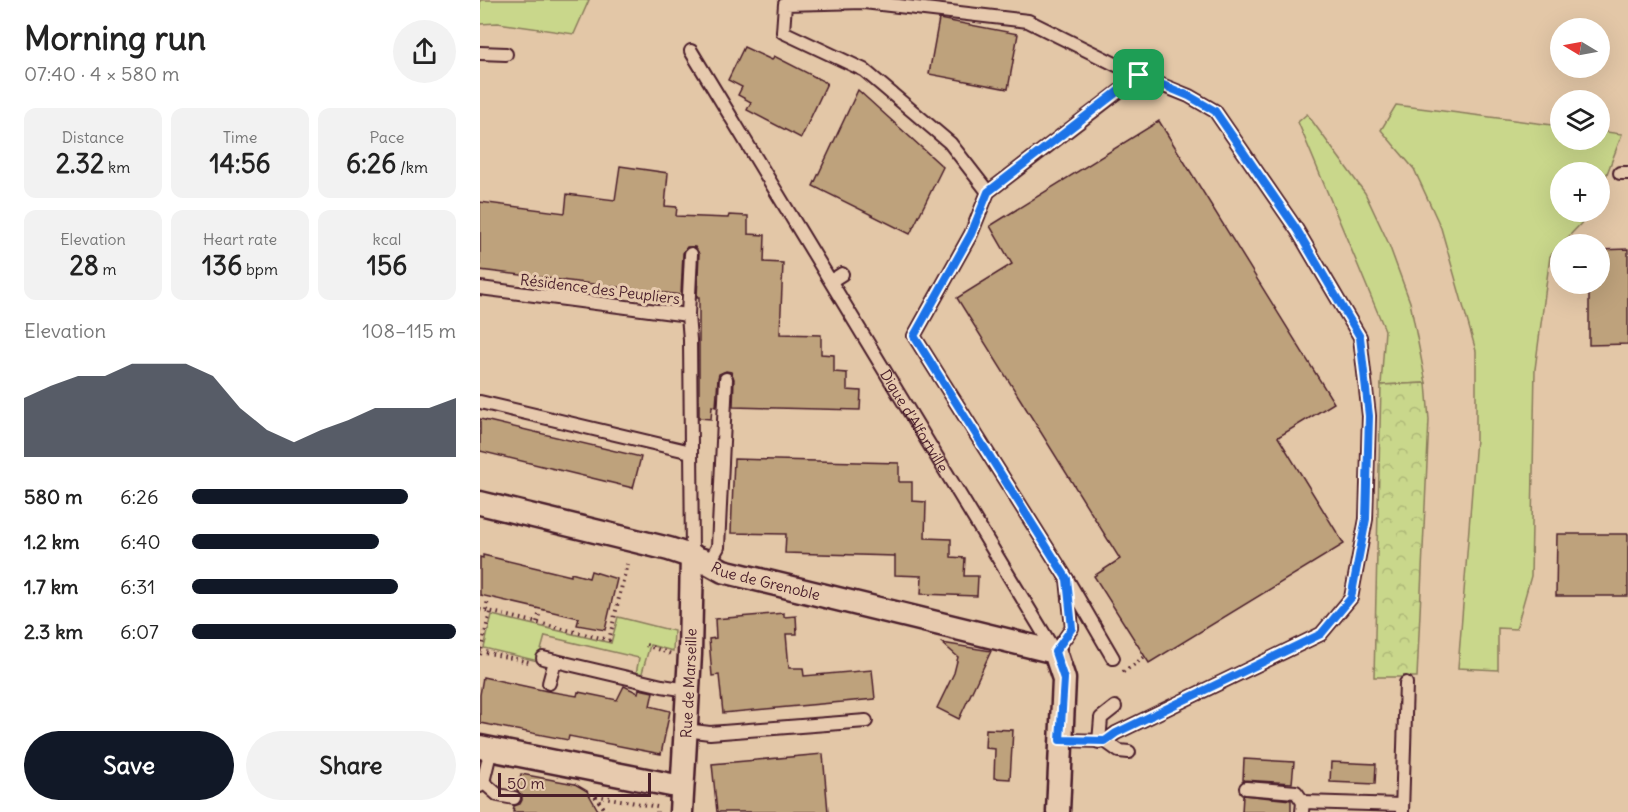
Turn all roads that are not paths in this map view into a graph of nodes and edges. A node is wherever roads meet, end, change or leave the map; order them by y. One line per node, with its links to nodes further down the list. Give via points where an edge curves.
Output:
1 (691, 51): 8 (lane, Digue d'Alfortville)
2 (480, 53): 3 (lane)
3 (507, 54)
4 (1139, 75): 5 (lane); 5 (lane, via 1028,21 864,2 786,4 783,32 864,70 950,143); 26 (lane, via 1215,111 1297,230 1360,337 1369,416 1366,519 1351,598 1321,634)
5 (988, 192): 16 (lane, via 971,234 914,336)
6 (691, 254): 10 (lane)
7 (842, 274): 8 (lane)
8 (831, 280): 17 (lane, Digue d'Alfortville)
9 (480, 288): 10 (lane, Résidence des Peupliers)
10 (688, 315): 13 (lane, Résidence des Peupliers)
11 (726, 379): 15 (lane, via 718,547)
12 (480, 402): 13 (lane)
13 (691, 452): 15 (lane, Résidence des Peupliers, via 692,519)
14 (480, 503): 15 (street, Rue de Grenoble)
15 (700, 559): 17 (street, Rue de Grenoble, via 723,571); 21 (street, Rue de Marseille)
16 (1067, 579): 17 (lane, via 1072,628); 18 (lane)
17 (1055, 652): 25 (street, Digue d'Alfortville, via 1064,679)
18 (1113, 658)
19 (549, 683): 21 (lane, via 549,660)
20 (1406, 683): 34 (lane)
21 (688, 690): 24 (street, Rue de Marseille)
22 (1115, 707): 26 (lane, via 1101,718)
23 (866, 721): 24 (lane, via 710,733)
24 (685, 730): 30 (street, Rue de Marseille)
25 (1060, 740): 26 (lane); 36 (street, Digue d'Alfortville)
26 (1102, 741): 28 (lane)
27 (485, 748): 29 (lane); 30 (street)
28 (1129, 752)
29 (481, 784): 32 (lane, via 498,795)
30 (681, 787): 35 (street, Rue de Marseille)
31 (1246, 788): 33 (lane, via 1296,792)
32 (514, 798)
33 (1303, 807): 34 (lane)
34 (1402, 809)
35 (681, 812)
36 (1058, 812)

